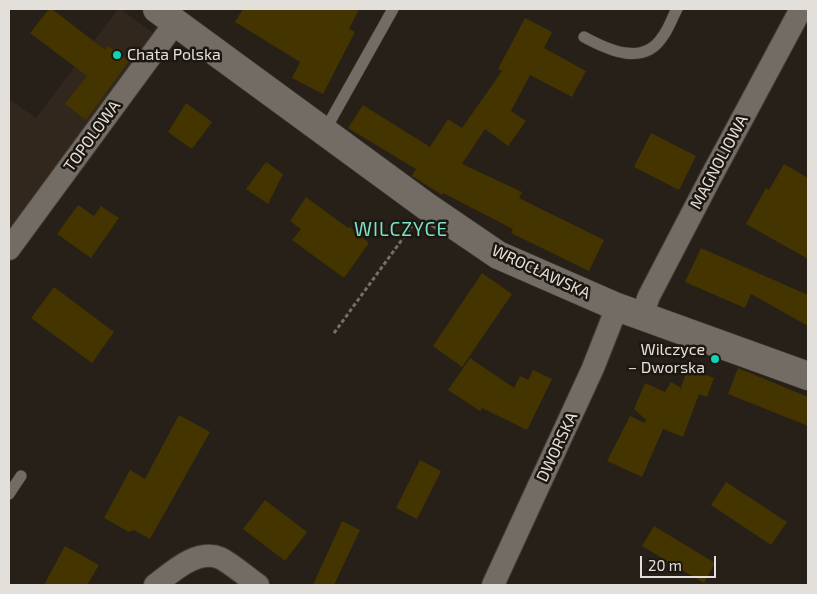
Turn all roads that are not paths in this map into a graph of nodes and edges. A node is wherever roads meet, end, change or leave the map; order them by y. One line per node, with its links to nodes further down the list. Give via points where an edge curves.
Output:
1 (393, 9): 6 (lane)
2 (677, 9): 5 (lane, via 657,44 636,54 613,51)
3 (799, 10): 8 (street, MAGNOLIOWA, via 649,296)
4 (166, 16): 6 (street, WROCŁAWSKA); 7 (street, TOPOLOWA)
5 (584, 37)
6 (324, 132): 8 (street, WROCŁAWSKA, via 498,255)
7 (9, 248)
8 (629, 312): 9 (street, WROCŁAWSKA); 12 (street, DWORSKA, via 593,368)
9 (808, 376)
10 (20, 476): 11 (lane)
11 (9, 494)
12 (498, 584)
13 (154, 585): 14 (street, via 186,563 209,555 220,558)
14 (258, 585)

